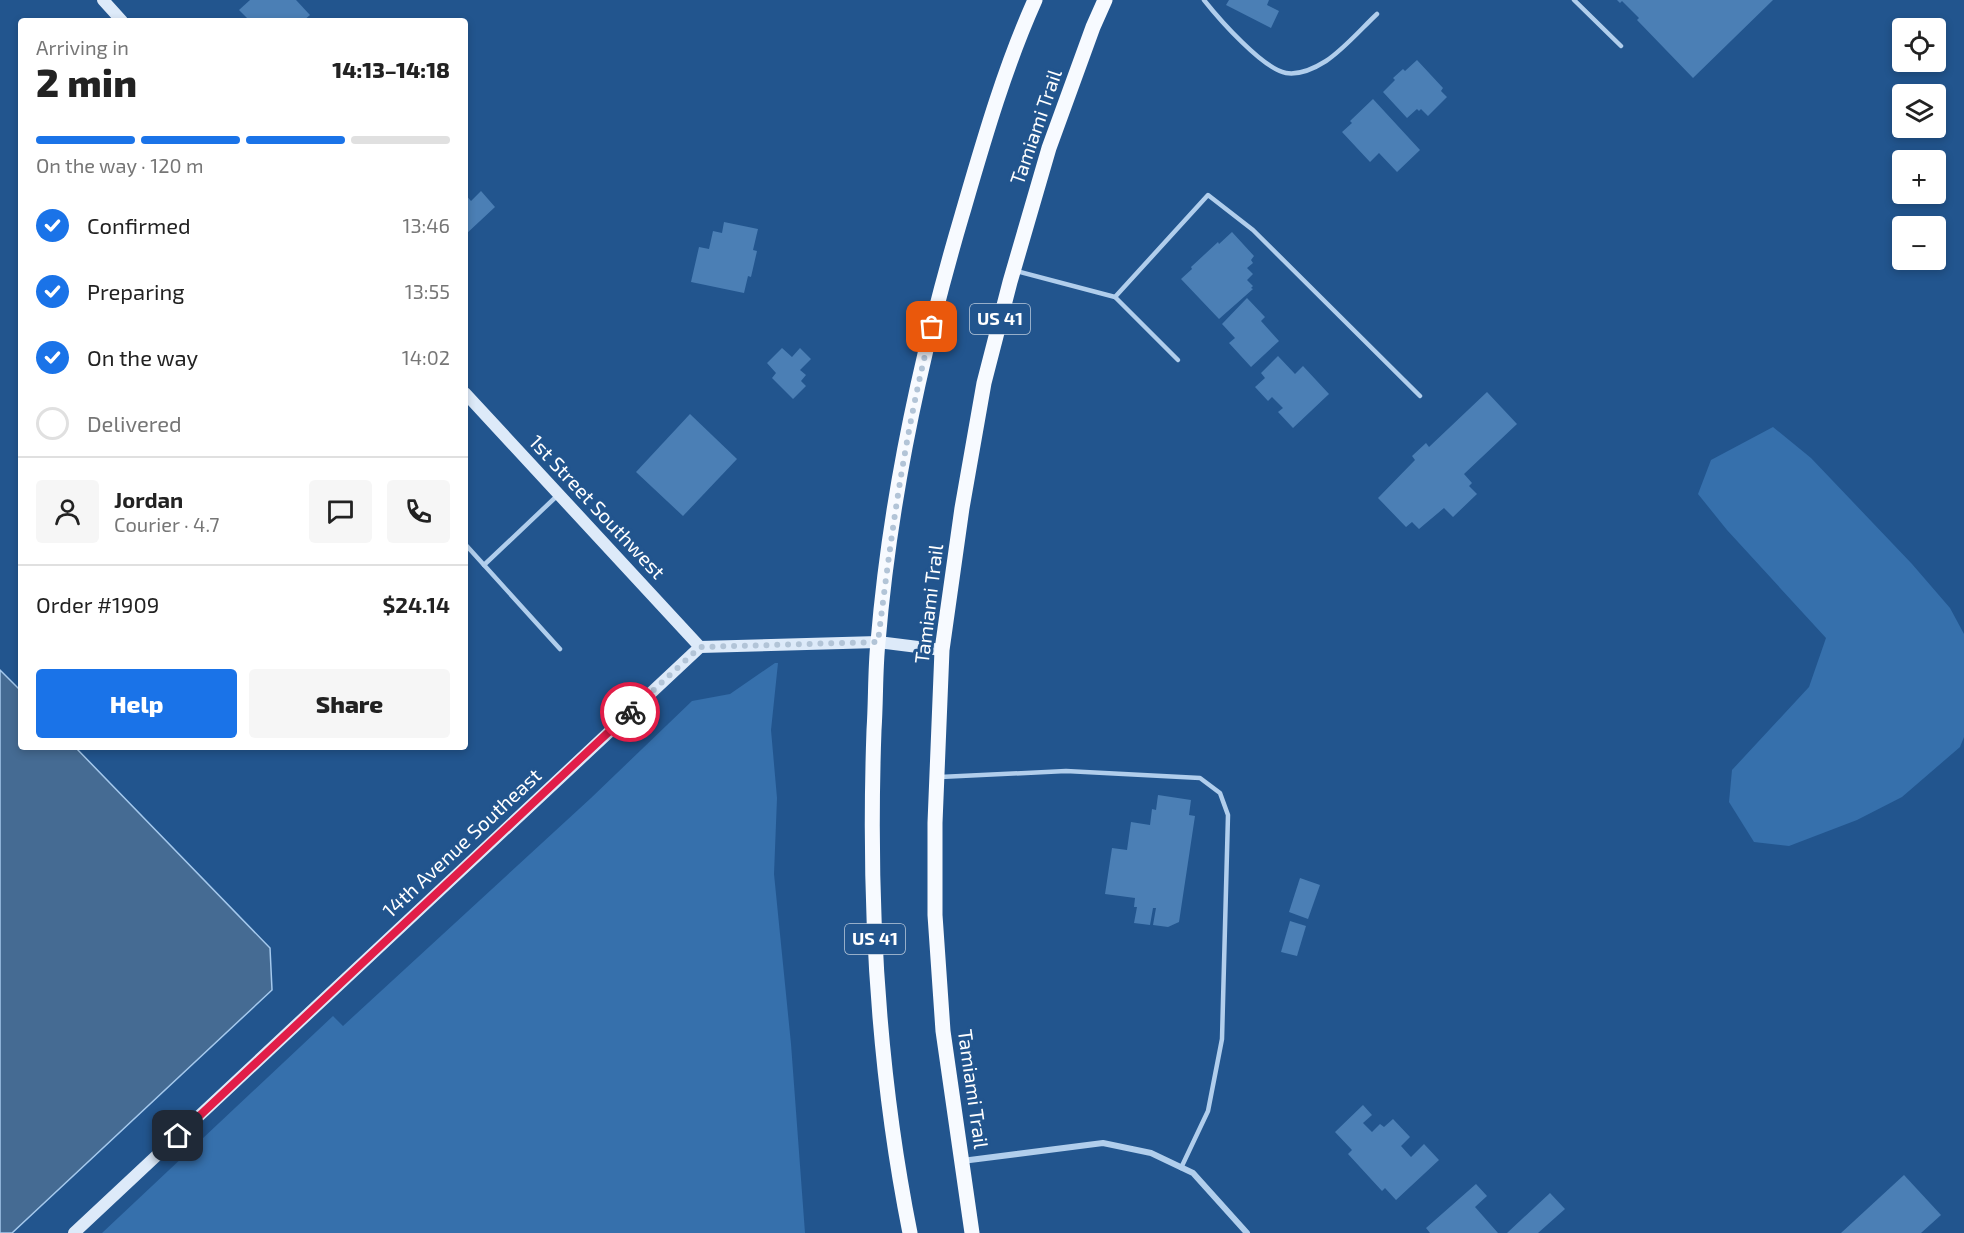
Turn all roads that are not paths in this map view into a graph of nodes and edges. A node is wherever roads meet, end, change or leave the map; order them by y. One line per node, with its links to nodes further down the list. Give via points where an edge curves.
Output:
1 (103, 0): 7 (street)
2 (1035, 0): 17 (main road, US 41, via 986,131 916,389)
3 (1105, 0): 9 (main road, Tamiami Trail / US 41, via 1049,148)
4 (1204, 0): 6 (lane, via 1269,66 1287,73 1306,71 1327,61)
5 (1574, 0): 8 (lane)
6 (1377, 14)
7 (119, 18)
8 (1621, 46)
9 (1013, 270): 10 (lane); 20 (main road, Tamiami Trail / US 41, via 984,383)
10 (1115, 297): 11 (lane); 13 (lane, via 1208,195 1253,230)
11 (1178, 360)
12 (468, 396): 14 (street, 1st Street Southwest)
13 (1420, 396)
14 (559, 494): 16 (lane); 18 (street, 1st Street Southwest)
15 (468, 547): 16 (lane)
16 (484, 565): 19 (lane)
17 (878, 642): 18 (street); 20 (street); 25 (main road, US 41, via 872,794 874,930 883,1062)
18 (700, 647): 24 (street, 14th Avenue Southeast)
19 (560, 649)
20 (942, 650): 21 (main road, Tamiami Trail / US 41)
21 (936, 777): 22 (main road, Tamiami Trail / US 41, via 935,915 943,1030); 23 (lane, via 1066,771 1200,778 1220,793 1228,815 1222,1039 1208,1111)
22 (962, 1161): 23 (street, via 1103,1143 1151,1153); 26 (main road, Tamiami Trail / US 41)
23 (1182, 1168): 27 (street, via 1193,1173)
24 (74, 1233)
25 (910, 1233)
26 (972, 1233)
27 (1247, 1233)

